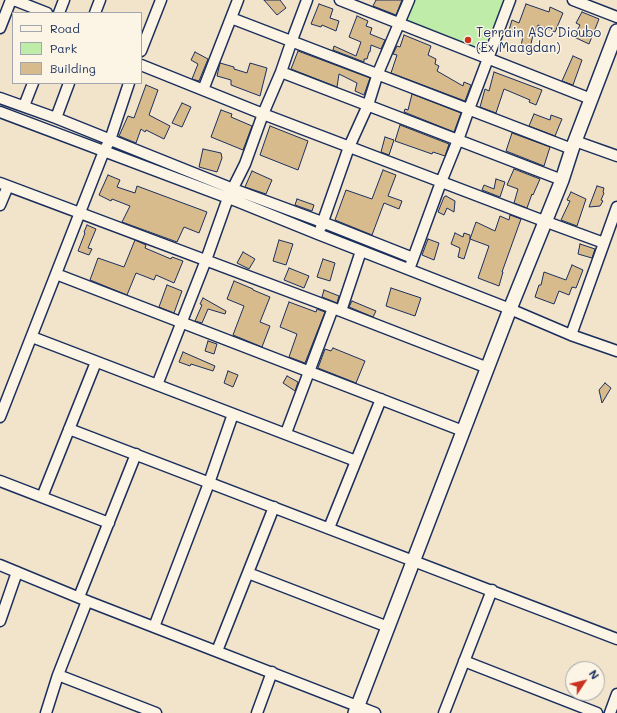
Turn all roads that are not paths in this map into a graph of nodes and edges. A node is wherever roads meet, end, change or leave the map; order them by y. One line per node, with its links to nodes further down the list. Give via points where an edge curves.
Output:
1 (11, 0): 18 (street)
2 (14, 0): 12 (street)
3 (64, 0): 13 (street)
4 (100, 0): 14 (street)
5 (161, 0): 21 (street)
6 (238, 0): 16 (street)
7 (307, 0): 20 (street)
8 (340, 0): 17 (street)
9 (409, 0): 17 (street)
10 (510, 0): 22 (street)
11 (573, 0): 15 (street)
12 (44, 12)
13 (59, 12)
14 (95, 12)
15 (617, 17)
16 (231, 18): 20 (street); 29 (street)
17 (399, 23): 22 (street); 25 (street)
18 (0, 28)
19 (617, 31): 31 (main road)
20 (292, 40): 24 (street); 25 (street)
21 (142, 46)
22 (488, 58): 31 (street); 34 (street)
23 (142, 65): 29 (street)
24 (281, 72): 32 (street); 36 (street)
25 (378, 73): 32 (street); 34 (street)
26 (32, 84): 33 (street)
27 (69, 84): 37 (street)
28 (129, 84): 38 (street)
29 (203, 90): 36 (street)
30 (0, 98): 33 (street)
31 (591, 99): 40 (main road)
32 (368, 105): 39 (street); 41 (street)
33 (24, 106): 37 (street)
34 (468, 109): 39 (street); 40 (street)
35 (0, 112): 42 (street)
36 (263, 114): 41 (street); 47 (street)
37 (56, 118): 38 (street)
38 (110, 140): 42 (street); 47 (street)
39 (458, 140): 44 (street); 45 (street)
40 (574, 145): 43 (street); 44 (main road)
41 (349, 147): 45 (street); 54 (street)
42 (104, 151): 48 (street); 51 (street)
43 (617, 156)
44 (562, 180): 53 (main road)
45 (440, 182): 53 (street); 58 (street)
46 (4, 184): 49 (street); 51 (street)
47 (233, 189): 48 (street); 54 (street)
48 (228, 198): 55 (street); 59 (street)
49 (0, 205)
50 (617, 207): 52 (street)
51 (80, 213): 59 (street); 61 (street)
52 (615, 219): 56 (street)
53 (544, 221): 56 (street); 62 (main road)
54 (322, 222): 55 (street); 58 (street)
55 (318, 234): 57 (street)
56 (604, 243): 65 (street)
57 (361, 251): 60 (street); 63 (street)
58 (413, 258): 60 (street)
59 (206, 260): 63 (street); 64 (street)
60 (409, 270): 62 (street)
61 (56, 274): 64 (street); 66 (street)
62 (510, 309): 65 (street); 69 (main road)
63 (337, 310): 69 (street); 70 (street)
64 (182, 322): 70 (street); 71 (street)
65 (571, 335): 67 (street)
66 (32, 337): 68 (street); 73 (street)
67 (617, 351)
68 (96, 362): 71 (street); 76 (street)
69 (488, 368): 77 (main road)
70 (309, 371): 72 (street); 78 (street)
71 (157, 385): 74 (street)
72 (381, 399): 77 (street); 80 (street)
73 (3, 401): 75 (street)
74 (232, 414): 78 (street); 82 (street)
75 (0, 417)
76 (69, 429): 79 (street); 83 (street)
77 (463, 431): 87 (main road)
78 (286, 433): 80 (street)
79 (136, 454): 82 (street); 85 (street)
80 (356, 461): 86 (street)
81 (0, 481): 83 (street)
82 (209, 483): 84 (street); 94 (street)
83 (42, 497): 85 (street)
84 (274, 507): 86 (street); 90 (street)
85 (109, 523): 92 (street)
86 (329, 528): 87 (street)
87 (413, 561): 91 (street); 95 (main road)
88 (0, 565): 89 (street)
89 (17, 572): 92 (street); 93 (street)
90 (248, 573): 95 (street); 97 (street)
91 (492, 590): 96 (street); 98 (street)
92 (83, 599): 94 (street); 100 (street)
93 (0, 621)
94 (154, 626): 97 (street)
95 (388, 627): 102 (main road)
96 (617, 639)
97 (217, 651): 99 (street)
98 (464, 661): 107 (street); 108 (street)
99 (272, 672): 102 (street); 105 (street)
100 (58, 675): 103 (street); 104 (street)
101 (617, 694): 109 (street)
102 (356, 710): 106 (street)
103 (46, 713)
104 (156, 713)
105 (257, 713)
106 (375, 713)
107 (444, 713)
108 (597, 713)
109 (610, 713)

